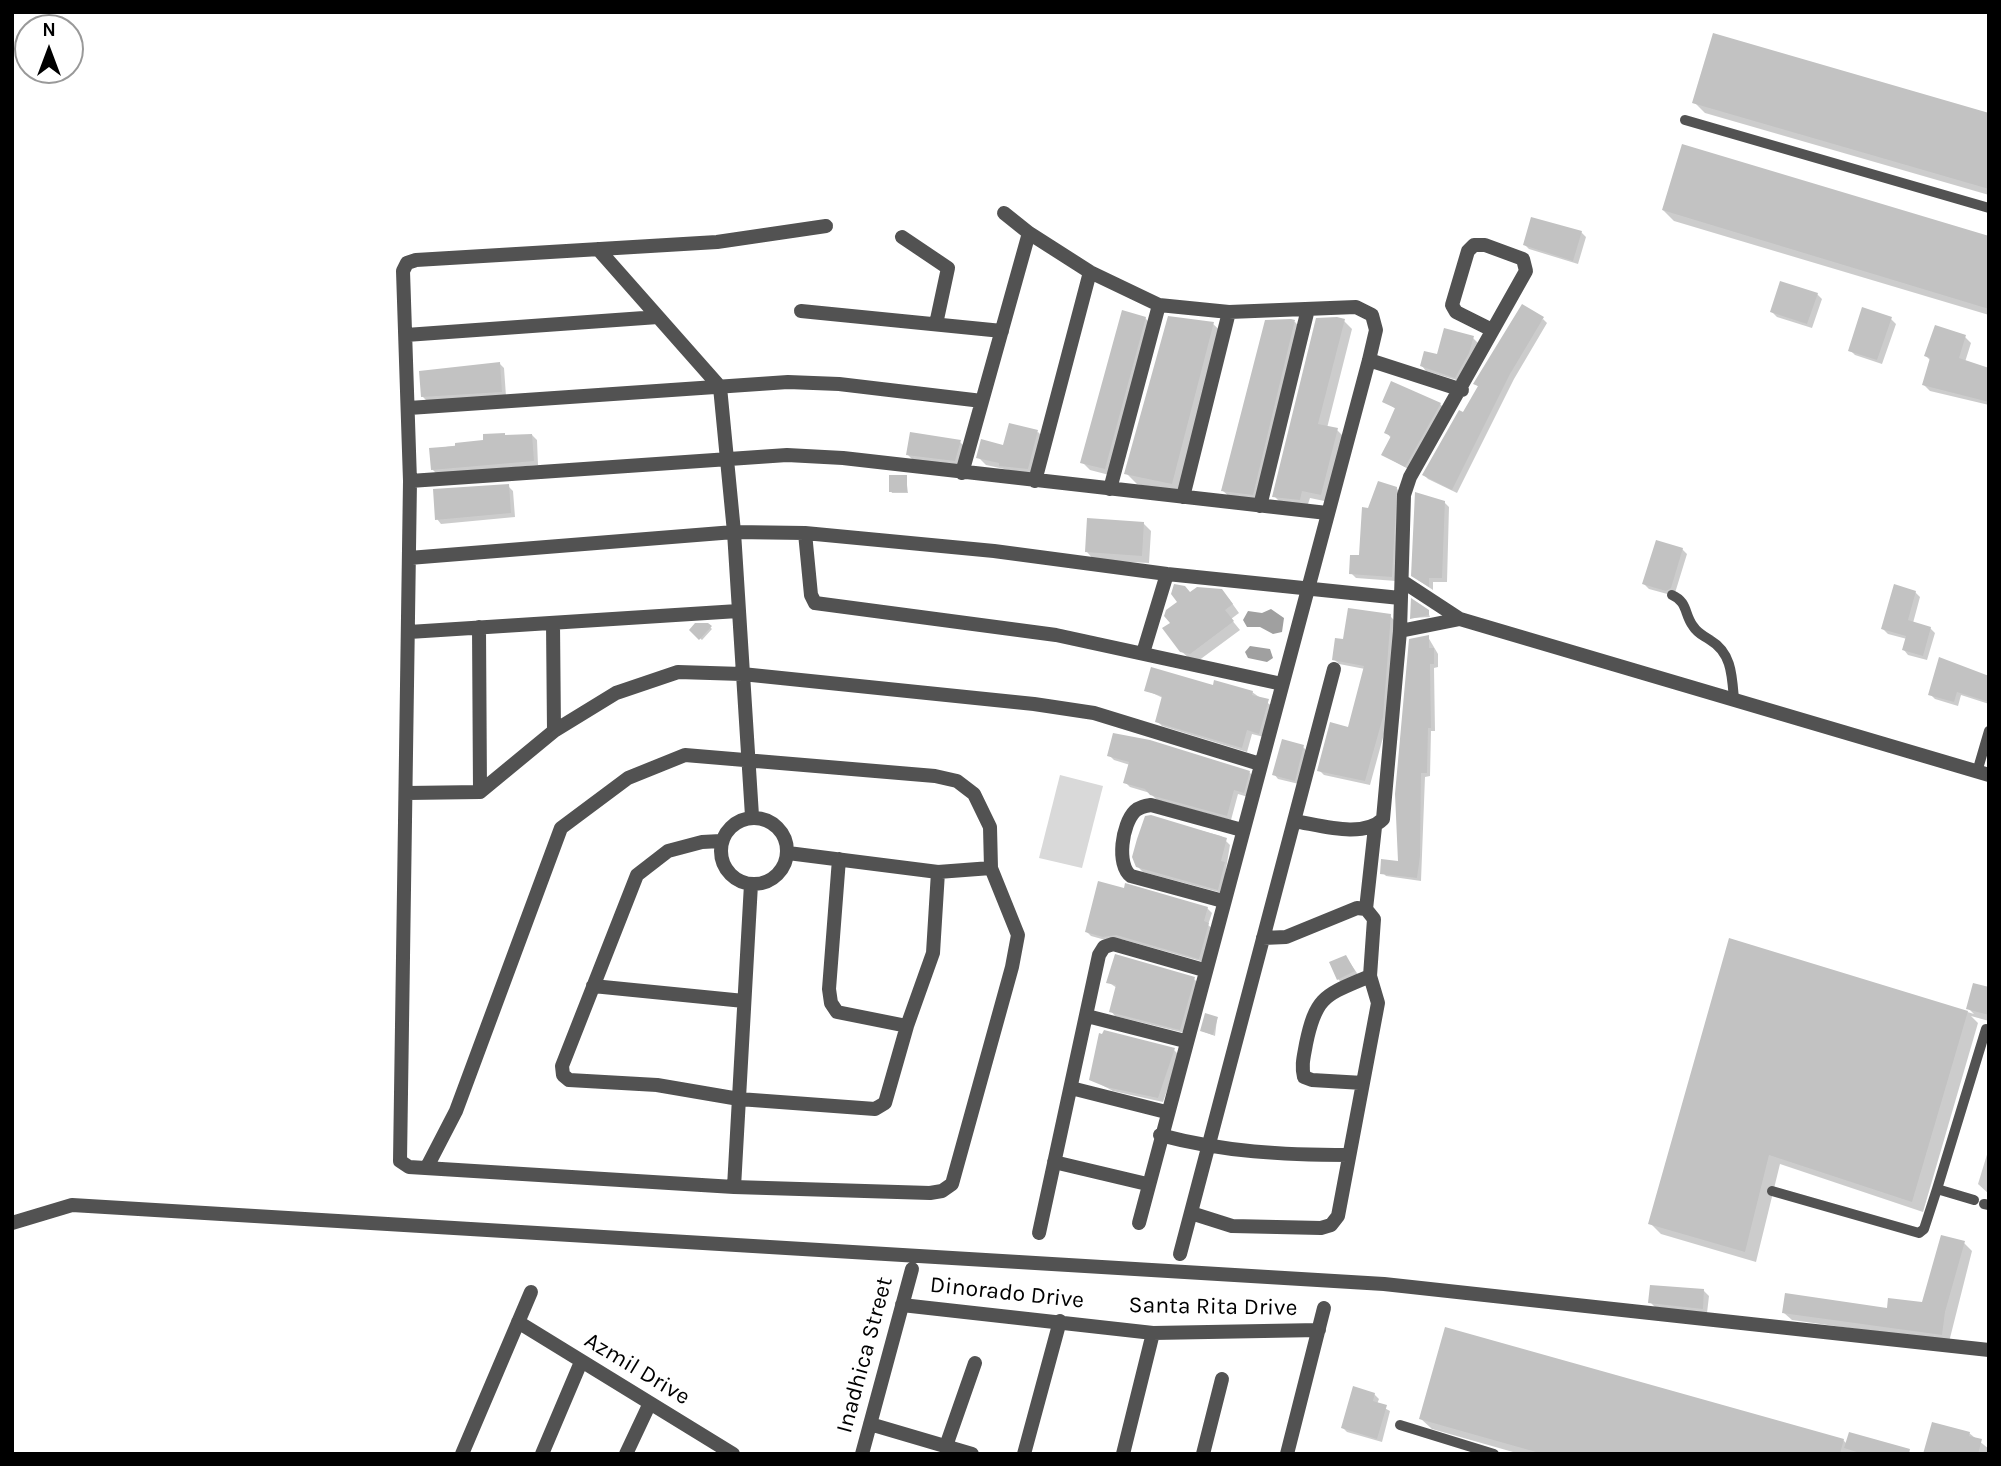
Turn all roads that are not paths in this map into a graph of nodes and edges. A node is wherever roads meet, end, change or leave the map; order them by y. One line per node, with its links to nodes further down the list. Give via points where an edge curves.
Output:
1 (1685, 120): 2 (lane)
2 (1989, 208)
3 (1003, 214): 5 (street)
4 (826, 226): 7 (street, via 717,242)
5 (1029, 233): 8 (street); 16 (street)
6 (902, 237): 14 (street, via 948,268)
7 (598, 249): 13 (street); 17 (street, via 407,263 403,271)
8 (1090, 272): 9 (street); 26 (street)
9 (1159, 305): 12 (street); 27 (street)
10 (1308, 309): 12 (street); 18 (street, via 1356,307 1372,315 1376,330); 29 (street)
11 (801, 311): 14 (street)
12 (1228, 312): 28 (street)
13 (658, 317): 17 (street); 19 (street)
14 (936, 324): 16 (street)
15 (1492, 330): 15 (street, via 1527,265 1523,259 1474,245 1468,251 1452,305 1456,312); 20 (street)
16 (1002, 331): 21 (street)
17 (406, 335): 22 (street)
18 (1369, 360): 20 (street); 30 (street)
19 (720, 387): 21 (street, via 839,384); 22 (street); 23 (street)
20 (1462, 390): 35 (street, via 1404,495)
21 (982, 401): 24 (street)
22 (410, 408): 25 (street)
23 (728, 459): 24 (street, via 787,455); 25 (street); 31 (street)
24 (962, 472): 26 (street)
25 (410, 481): 33 (street)
26 (1035, 481): 27 (street)
27 (1110, 489): 28 (street)
28 (1183, 497): 29 (street)
29 (1260, 506): 30 (street)
30 (1327, 513): 36 (street)
31 (734, 532): 32 (street); 33 (street); 39 (street)
32 (805, 533): 34 (street); 45 (street, via 815,603 1056,635)
33 (410, 558): 44 (street)
34 (1167, 574): 36 (street); 45 (street)
35 (1402, 581): 38 (street); 40 (street)
36 (1307, 587): 38 (street); 48 (street)
37 (1672, 595): 49 (lane, via 1685,605 1699,635 1725,653)
38 (1400, 598): 43 (street)
39 (738, 611): 41 (street); 47 (street)
40 (1460, 619): 43 (street); 49 (street)
41 (553, 622): 42 (street); 50 (street)
42 (479, 627): 44 (street); 55 (street)
43 (1400, 631): 59 (street, via 1383,818)
44 (409, 632): 56 (street)
45 (1143, 653): 48 (street)
46 (1334, 668): 58 (street)
47 (741, 674): 50 (street, via 678,672 616,693); 52 (street); 53 (street, via 1094,713)
48 (1282, 684): 53 (street)
49 (1734, 700): 54 (street)
50 (554, 731): 55 (street)
51 (1989, 731): 54 (lane)
52 (747, 758): 57 (street); 64 (street, via 957,781 974,794 990,827); 86 (street, via 685,755 628,778 561,828 456,1111)
53 (1260, 764): 60 (street)
54 (1983, 773)
55 (480, 792): 56 (street)
56 (407, 793): 86 (street, via 400,1161 410,1167)
57 (752, 816): 61 (street, via 732,824); 62 (street, via 770,821 784,834)
58 (1294, 821): 59 (street, via 1363,830); 69 (street)
59 (1375, 827): 68 (street)
60 (1242, 830): 67 (street); 67 (street, via 1151,805 1137,808 1129,819 1124,870 1131,876)
61 (720, 841): 66 (street, via 726,870); 72 (street, via 668,851 636,875)
62 (788, 853): 63 (street); 66 (street, via 782,870 768,881)
63 (839, 859): 65 (street); 75 (street, via 831,1003 837,1012)
64 (991, 868): 65 (street); 88 (street, via 1018,935 952,1184 930,1193)
65 (938, 872): 75 (street, via 933,953)
66 (751, 884): 73 (street)
67 (1223, 901): 70 (street)
68 (1366, 909): 69 (street, via 1357,908 1286,936); 71 (street, via 1374,919)
69 (1264, 938): 83 (street)
70 (1204, 970): 74 (street, via 1113,944 1104,947); 77 (street)
71 (1370, 976): 78 (street, via 1378,1003); 78 (street, via 1324,998 1313,1012 1301,1068 1304,1077 1312,1080)
72 (593, 986): 73 (street); 80 (street, via 562,1066 569,1080 657,1085)
73 (744, 1001): 80 (street)
74 (1087, 1016): 77 (street); 79 (street)
75 (906, 1026): 80 (street, via 885,1103 876,1109)
76 (1986, 1030): 89 (lane)
77 (1185, 1041): 81 (street)
78 (1363, 1083): 84 (street)
79 (1071, 1088): 81 (street); 85 (street)
80 (739, 1099): 88 (street)
81 (1166, 1112): 82 (street)
82 (1160, 1135): 83 (street); 87 (street)
83 (1208, 1147): 84 (street, via 1272,1155); 92 (street)
84 (1349, 1155): 92 (street, via 1338,1216 1331,1225 1232,1226)
85 (1054, 1162): 87 (street); 95 (street)
86 (427, 1167): 88 (street)
87 (1147, 1184): 94 (street)
88 (734, 1187)
89 (1937, 1189): 90 (lane, via 1919,1233); 91 (lane)
90 (1772, 1191)
91 (1982, 1203)
92 (1191, 1213): 96 (street)
93 (12, 1223): 106 (street, via 72,1205 1384,1284)
94 (1139, 1223)
95 (1039, 1233)
96 (1180, 1254)
97 (912, 1269): 99 (street, Inadhica Street)
98 (531, 1292): 102 (street)
99 (902, 1305): 101 (street, Dinorado Drive); 111 (street, Inadhica Street)
100 (1324, 1308): 104 (street)
101 (1060, 1321): 103 (street, Dinorado Drive); 121 (street)
102 (518, 1322): 107 (street, Azmil Drive); 115 (street)
103 (1107, 1327): 105 (street, Santa Rita Drive)
104 (1319, 1330): 105 (street, Santa Rita Drive); 124 (street)
105 (1153, 1333): 122 (street)
106 (1989, 1350)
107 (581, 1362): 110 (street, Azmil Drive); 116 (street)
108 (975, 1363): 113 (street)
109 (1222, 1379): 123 (street)
110 (650, 1403): 117 (street); 118 (street, Azmil Drive)
111 (870, 1424): 113 (street); 119 (street, Inadhica Street)
112 (1399, 1425): 114 (lane)
113 (946, 1446): 120 (street)
114 (1466, 1450): 125 (lane)
115 (462, 1454)
116 (542, 1454)
117 (626, 1454)
118 (733, 1454)
119 (862, 1454)
120 (972, 1454)
121 (1024, 1454)
122 (1123, 1454)
123 (1203, 1454)
124 (1287, 1454)
125 (1494, 1454)

